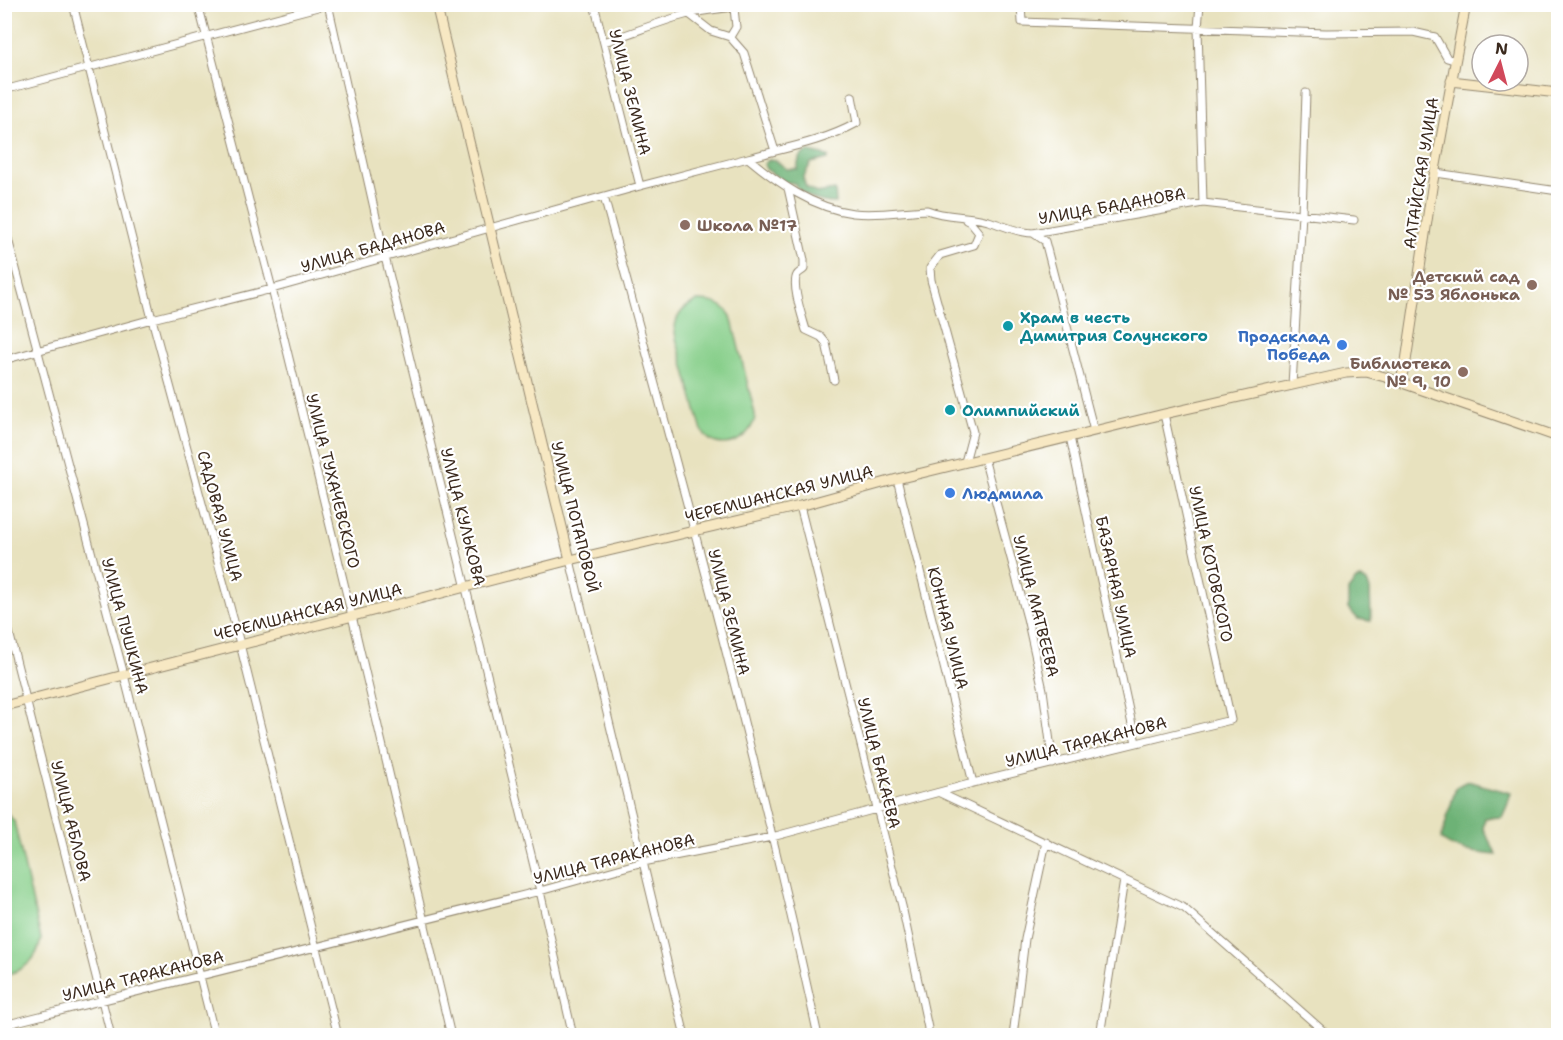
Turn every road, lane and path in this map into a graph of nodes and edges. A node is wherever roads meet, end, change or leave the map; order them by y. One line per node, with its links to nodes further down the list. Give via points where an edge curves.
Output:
1 (74, 4): 18 (street, САДОВАЯ УЛИЦА)
2 (198, 4): 14 (street, УЛИЦА ТУХАЧЕВСКОГО)
3 (436, 4): 36 (main road, УЛИЦА ПОТАПОВОЙ)
4 (594, 4): 16 (street, УЛИЦА ЗЕМИНА)
5 (747, 4): 11 (street)
6 (1021, 4): 13 (street, via 1022,22)
7 (1200, 4): 13 (street)
8 (1466, 4): 17 (main road, АЛТАЙСКАЯ УЛИЦА)
9 (328, 5): 14 (street); 38 (street, УЛИЦА КУЛЬКОВА)
10 (710, 7): 11 (street); 12 (street)
11 (734, 8): 15 (street, via 736,27)
12 (689, 14): 15 (street, via 711,31); 16 (street)
13 (1198, 28): 17 (street, via 1413,33 1435,38 1447,58); 31 (street)
14 (206, 36): 18 (street); 39 (street, УЛИЦА ТУХАЧЕВСКОГО)
15 (730, 37): 24 (street, via 744,53)
16 (604, 42): 27 (street, УЛИЦА ЗЕМИНА)
17 (1454, 60): 19 (main road, АЛТАЙСКАЯ УЛИЦА)
18 (90, 68): 20 (street); 40 (street, САДОВАЯ УЛИЦА)
19 (1451, 81): 22 (main road); 26 (main road, АЛТАЙСКАЯ УЛИЦА)
20 (4, 90)
21 (1306, 93): 32 (street)
22 (1558, 93)
23 (852, 96): 24 (street, УЛИЦА БАДАНОВА, via 857,123 818,141)
24 (775, 151): 25 (street, УЛИЦА БАДАНОВА)
25 (748, 158): 27 (street, УЛИЦА БАДАНОВА); 28 (street, УЛИЦА БАДАНОВА)
26 (1436, 173): 29 (street); 44 (main road, АЛТАЙСКАЯ УЛИЦА)
27 (640, 186): 30 (street, УЛИЦА БАДАНОВА)
28 (788, 188): 33 (street, УЛИЦА БАДАНОВА, via 820,204 853,213 927,210); 43 (street, via 804,261 795,284 802,316 806,330 826,343)
29 (1558, 191)
30 (604, 197): 36 (street, УЛИЦА БАДАНОВА); 54 (street, УЛИЦА ЗЕМИНА)
31 (1203, 203): 32 (street, УЛИЦА БАДАНОВА); 37 (street, УЛИЦА БАДАНОВА)
32 (1302, 214): 34 (street, УЛИЦА БАДАНОВА); 45 (street)
33 (958, 217): 37 (street, УЛИЦА БАДАНОВА, via 987,220); 51 (street, via 970,222 979,233 974,245 940,255 930,268 973,432)
34 (1354, 220)
35 (4, 224): 41 (street, УЛИЦА ПУШКИНА)
36 (489, 229): 38 (street, УЛИЦА БАДАНОВА); 55 (main road, УЛИЦА ПОТАПОВОЙ)
37 (1033, 234): 47 (street, via 1045,241)
38 (385, 257): 39 (street, УЛИЦА БАДАНОВА); 56 (street, УЛИЦА КУЛЬКОВА)
39 (272, 289): 40 (street, УЛИЦА БАДАНОВА); 58 (street, УЛИЦА ТУХАЧЕВСКОГО)
40 (152, 319): 41 (street, УЛИЦА БАДАНОВА); 59 (street, САДОВАЯ УЛИЦА)
41 (38, 352): 42 (street, УЛИЦА БАДАНОВА); 60 (street, УЛИЦА ПУШКИНА)
42 (4, 360)
43 (834, 380)
44 (1400, 382): 45 (main road, ЧЕРЕМШАНСКАЯ УЛИЦА, via 1356,372); 49 (main road, ЧЕРЕМШАНСКАЯ УЛИЦА)
45 (1292, 385): 46 (main road, ЧЕРЕМШАНСКАЯ УЛИЦА)
46 (1164, 414): 47 (main road, ЧЕРЕМШАНСКАЯ УЛИЦА); 63 (street, УЛИЦА КОТОВСКОГО)
47 (1094, 431): 48 (main road, ЧЕРЕМШАНСКАЯ УЛИЦА)
48 (1070, 437): 50 (main road, ЧЕРЕМШАНСКАЯ УЛИЦА); 64 (street, БАЗАРНАЯ УЛИЦА)
49 (1558, 437)
50 (984, 458): 51 (main road, ЧЕРЕМШАНСКАЯ УЛИЦА); 65 (street, УЛИЦА МАТВЕЕВА, via 1027,618 1043,690)
51 (965, 462): 52 (main road, ЧЕРЕМШАНСКАЯ УЛИЦА)
52 (897, 479): 53 (main road, ЧЕРЕМШАНСКАЯ УЛИЦА); 66 (street, КОННАЯ УЛИЦА)
53 (800, 506): 54 (main road, ЧЕРЕМШАНСКАЯ УЛИЦА); 68 (street, УЛИЦА БАКАЕВА)
54 (695, 531): 55 (main road, ЧЕРЕМШАНСКАЯ УЛИЦА); 69 (street, УЛИЦА ЗЕМИНА)
55 (570, 560): 56 (main road, ЧЕРЕМШАНСКАЯ УЛИЦА); 71 (street, УЛИЦА ПОТАПОВОЙ)
56 (466, 587): 58 (main road, ЧЕРЕМШАНСКАЯ УЛИЦА); 73 (street, УЛИЦА КУЛЬКОВА)
57 (4, 612): 61 (street, УЛИЦА АБЛОВА)
58 (352, 616): 59 (main road, ЧЕРЕМШАНСКАЯ УЛИЦА); 74 (street, УЛИЦА ТУХАЧЕВСКОГО)
59 (240, 644): 60 (main road, ЧЕРЕМШАНСКАЯ УЛИЦА); 75 (street, САДОВАЯ УЛИЦА)
60 (124, 675): 61 (main road, ЧЕРЕМШАНСКАЯ УЛИЦА); 76 (street, УЛИЦА ПУШКИНА)
61 (27, 700): 62 (main road, ЧЕРЕМШАНСКАЯ УЛИЦА); 77 (street, УЛИЦА АБЛОВА)
62 (4, 706)
63 (1230, 720): 64 (street, УЛИЦА ТАРАКАНОВА)
64 (1136, 743): 65 (street, УЛИЦА ТАРАКАНОВА)
65 (1053, 764): 66 (street, УЛИЦА ТАРАКАНОВА)
66 (973, 783): 67 (street, УЛИЦА ТАРАКАНОВА)
67 (940, 793): 68 (street, УЛИЦА ТАРАКАНОВА); 70 (street)
68 (878, 810): 69 (street, УЛИЦА ТАРАКАНОВА); 79 (street, УЛИЦА БАКАЕВА)
69 (772, 837): 71 (street, УЛИЦА ТАРАКАНОВА); 86 (street, УЛИЦА ЗЕМИНА)
70 (1046, 842): 72 (street); 87 (street, via 1025,939)
71 (644, 862): 73 (street, УЛИЦА ТАРАКАНОВА); 85 (street, УЛИЦА ПОТАПОВОЙ)
72 (1124, 880): 88 (street); 89 (street, via 1184,908)
73 (540, 891): 74 (street, УЛИЦА ТАРАКАНОВА); 84 (street, УЛИЦА КУЛЬКОВА)
74 (423, 920): 75 (street, УЛИЦА ТАРАКАНОВА); 83 (street, УЛИЦА ТУХАЧЕВСКОГО)
75 (316, 947): 76 (street, УЛИЦА ТАРАКАНОВА); 82 (street, САДОВАЯ УЛИЦА)
76 (200, 975): 77 (street, УЛИЦА ТАРАКАНОВА); 81 (street, УЛИЦА ПУШКИНА)
77 (101, 1000): 78 (street, УЛИЦА ТАРАКАНОВА); 80 (street, УЛИЦА АБЛОВА)
78 (4, 1025)
79 (927, 1032)
80 (111, 1035)
81 (215, 1035)
82 (338, 1035)
83 (451, 1035)
84 (573, 1035)
85 (685, 1035)
86 (818, 1035)
87 (1013, 1035)
88 (1100, 1035)
89 (1329, 1035)

